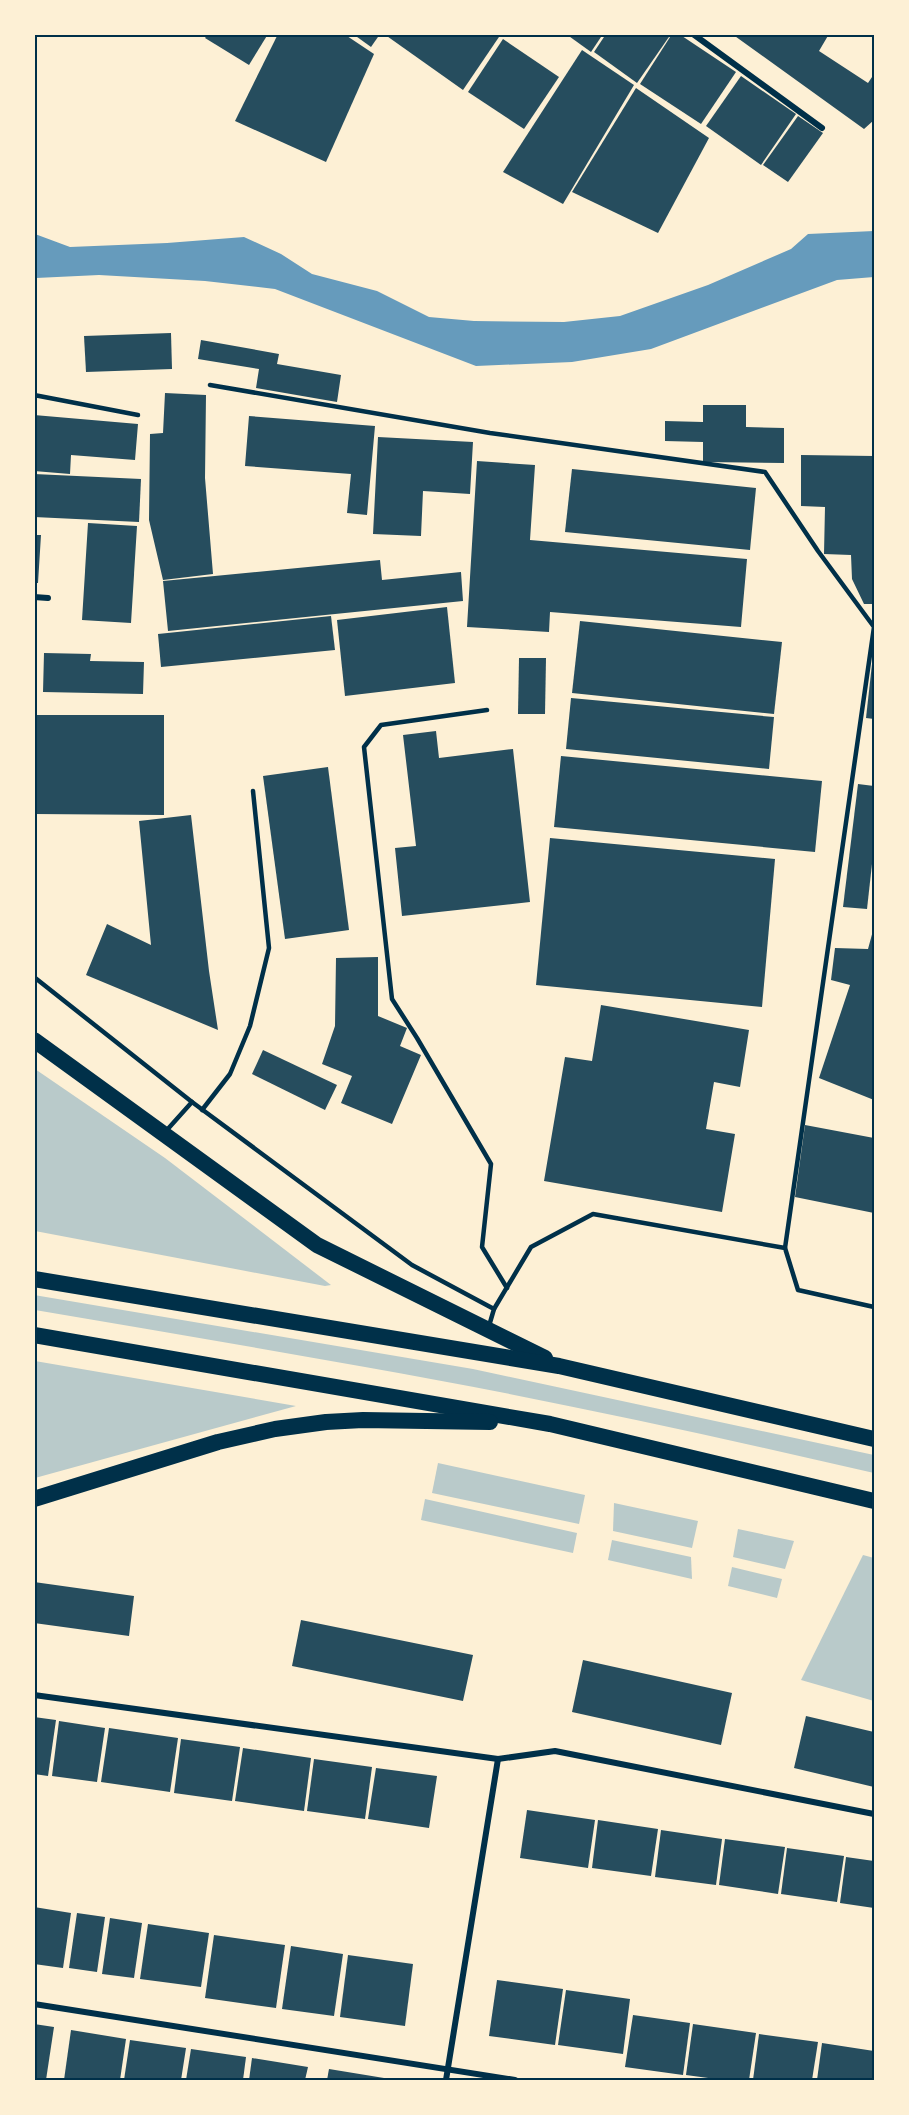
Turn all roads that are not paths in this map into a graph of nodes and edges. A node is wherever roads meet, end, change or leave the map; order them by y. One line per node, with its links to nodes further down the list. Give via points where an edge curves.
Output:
1 (693, 34): 2 (street)
2 (822, 128)
3 (210, 385): 15 (lane, via 490,433 765,471 874,627)
4 (34, 395): 5 (lane)
5 (138, 415)
6 (34, 597): 7 (street)
7 (48, 598)
8 (487, 710): 17 (lane, via 381,725 364,747 392,999 490,1164 482,1247)
9 (253, 790): 13 (lane, via 269,948 250,1026 230,1074)
10 (34, 977): 12 (lane)
11 (34, 1040): 14 (highway)
12 (192, 1102): 13 (lane); 14 (lane)
13 (202, 1110): 19 (lane, via 412,1265)
14 (164, 1134): 20 (highway, via 317,1245)
15 (785, 1248): 17 (lane, via 592,1214 531,1247); 18 (lane, via 798,1290)
16 (34, 1279): 22 (highway)
17 (507, 1288): 19 (lane)
18 (874, 1306)
19 (494, 1309): 20 (lane)
20 (488, 1329): 22 (highway)
21 (34, 1335): 23 (highway)
22 (559, 1366): 24 (highway)
23 (550, 1424): 25 (highway, via 390,1419 275,1429 218,1442); 26 (highway)
24 (874, 1439)
25 (34, 1499)
26 (874, 1501)
27 (34, 1695): 28 (street)
28 (498, 1759): 29 (street, via 555,1751); 31 (street)
29 (874, 1814)
30 (34, 2004): 31 (street)
31 (447, 2070): 32 (street); 33 (street)
32 (446, 2080)
33 (515, 2080)

